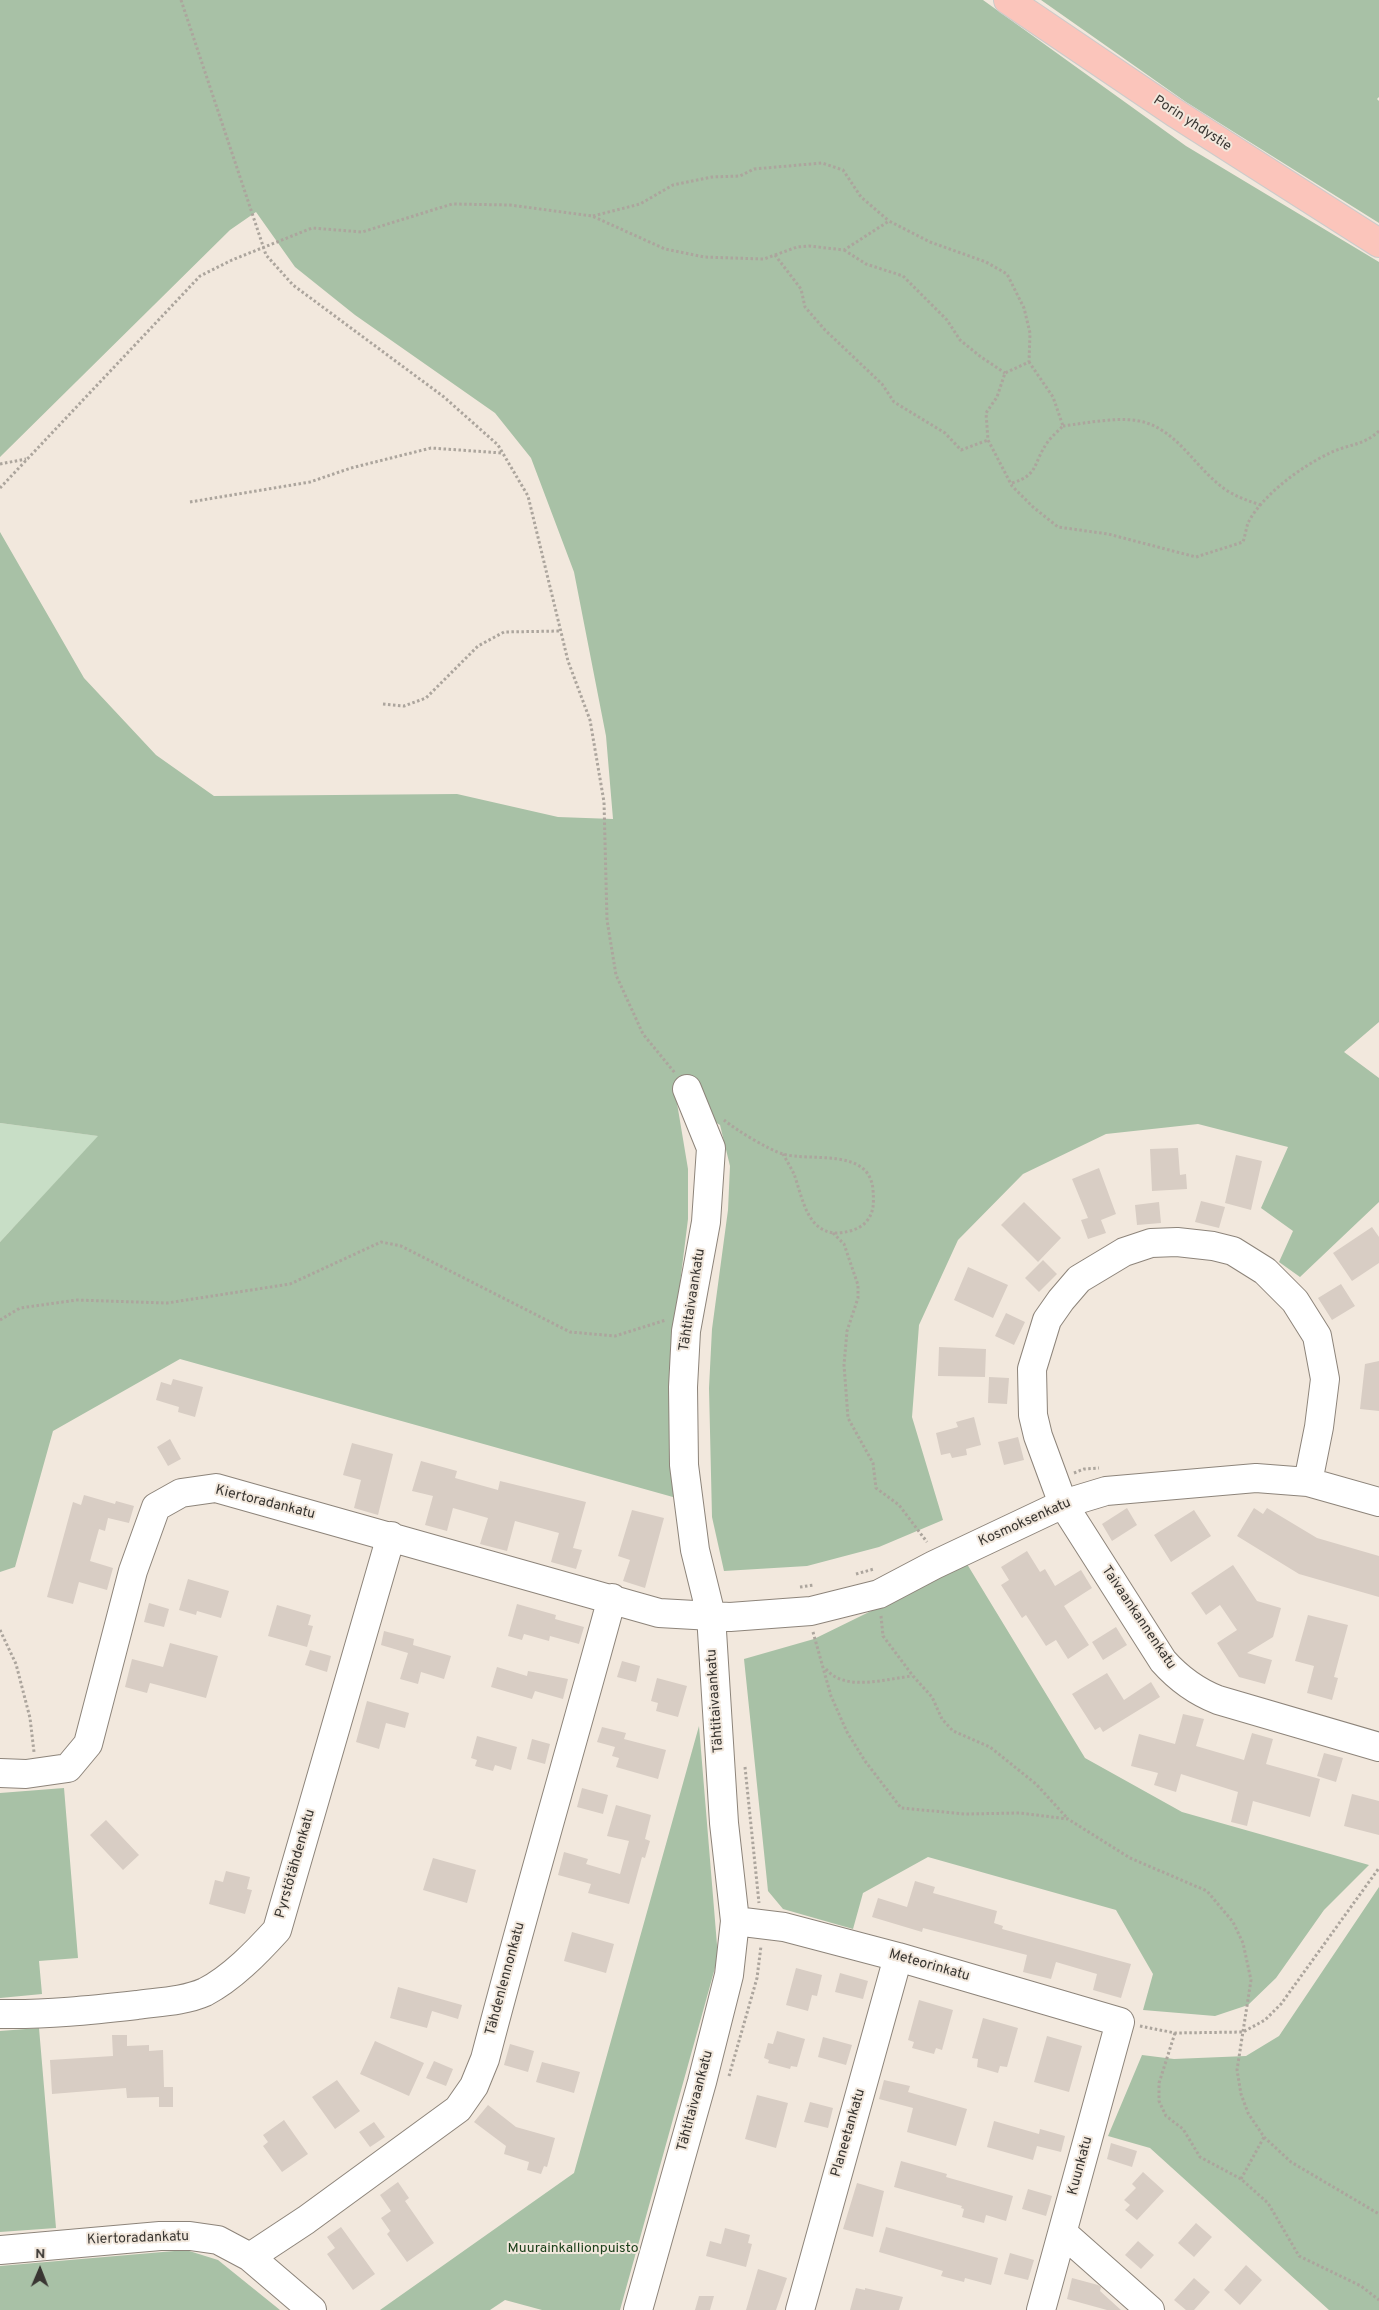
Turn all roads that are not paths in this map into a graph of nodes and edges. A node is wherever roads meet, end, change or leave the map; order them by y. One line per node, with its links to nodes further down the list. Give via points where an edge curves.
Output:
1 (1008, 0): 2 (main road, Porin yhdystie, via 1175,113)
2 (1379, 244)
3 (687, 1089): 9 (street, Tähtitaivaankatu, via 711,1148 706,1222 686,1331 683,1387 684,1464 696,1550)
4 (1308, 1482): 5 (street, Kosmoksenkatu); 6 (street, Kosmoksenkatu, via 1256,1478 1188,1483 1106,1492); 6 (street, Taivaankannenkatu, via 1325,1379 1317,1336 1295,1301 1265,1272 1233,1251 1177,1242 1151,1243 1124,1252 1079,1279 1047,1320 1032,1369 1033,1415)
5 (1379, 1502)
6 (1063, 1504): 9 (street, Kosmoksenkatu, via 934,1565 878,1581 811,1611 730,1617); 10 (street, Taivaankannenkatu, via 1163,1661 1179,1679 1199,1693 1218,1700)
7 (391, 1536): 8 (street, Kiertoradankatu); 11 (street, Kiertoradankatu, via 216,1488 181,1493 156,1508 132,1574 88,1744 68,1768); 14 (street, Pyrstötähdenkatu, via 277,1930 250,1960 204,1992 168,2001 112,2008 32,2015)
8 (612, 1598): 9 (street, Kiertoradankatu, via 659,1613); 18 (street, Tähdenlennonkatu, via 474,2086 458,2109)
9 (711, 1615): 12 (street, Tähtitaivaankatu, via 724,1823)
10 (1379, 1746)
11 (0, 1773)
12 (735, 1921): 13 (street, Meteorinkatu, via 784,1927); 20 (street, Tähtitaivaankatu, via 728,1975 702,2082)
13 (898, 1957): 15 (street, Meteorinkatu); 21 (street, Planeetankatu)
14 (0, 2014)
15 (1120, 2022): 16 (street, Kuunkatu)
16 (1062, 2232): 22 (street, Kuunkatu); 23 (street)
17 (0, 2250): 18 (street, Kiertoradankatu, via 114,2239 190,2236 218,2240)
18 (250, 2257): 19 (street, Kiertoradankatu)
19 (312, 2310)
20 (638, 2310)
21 (800, 2310)
22 (1041, 2310)
23 (1150, 2310)

